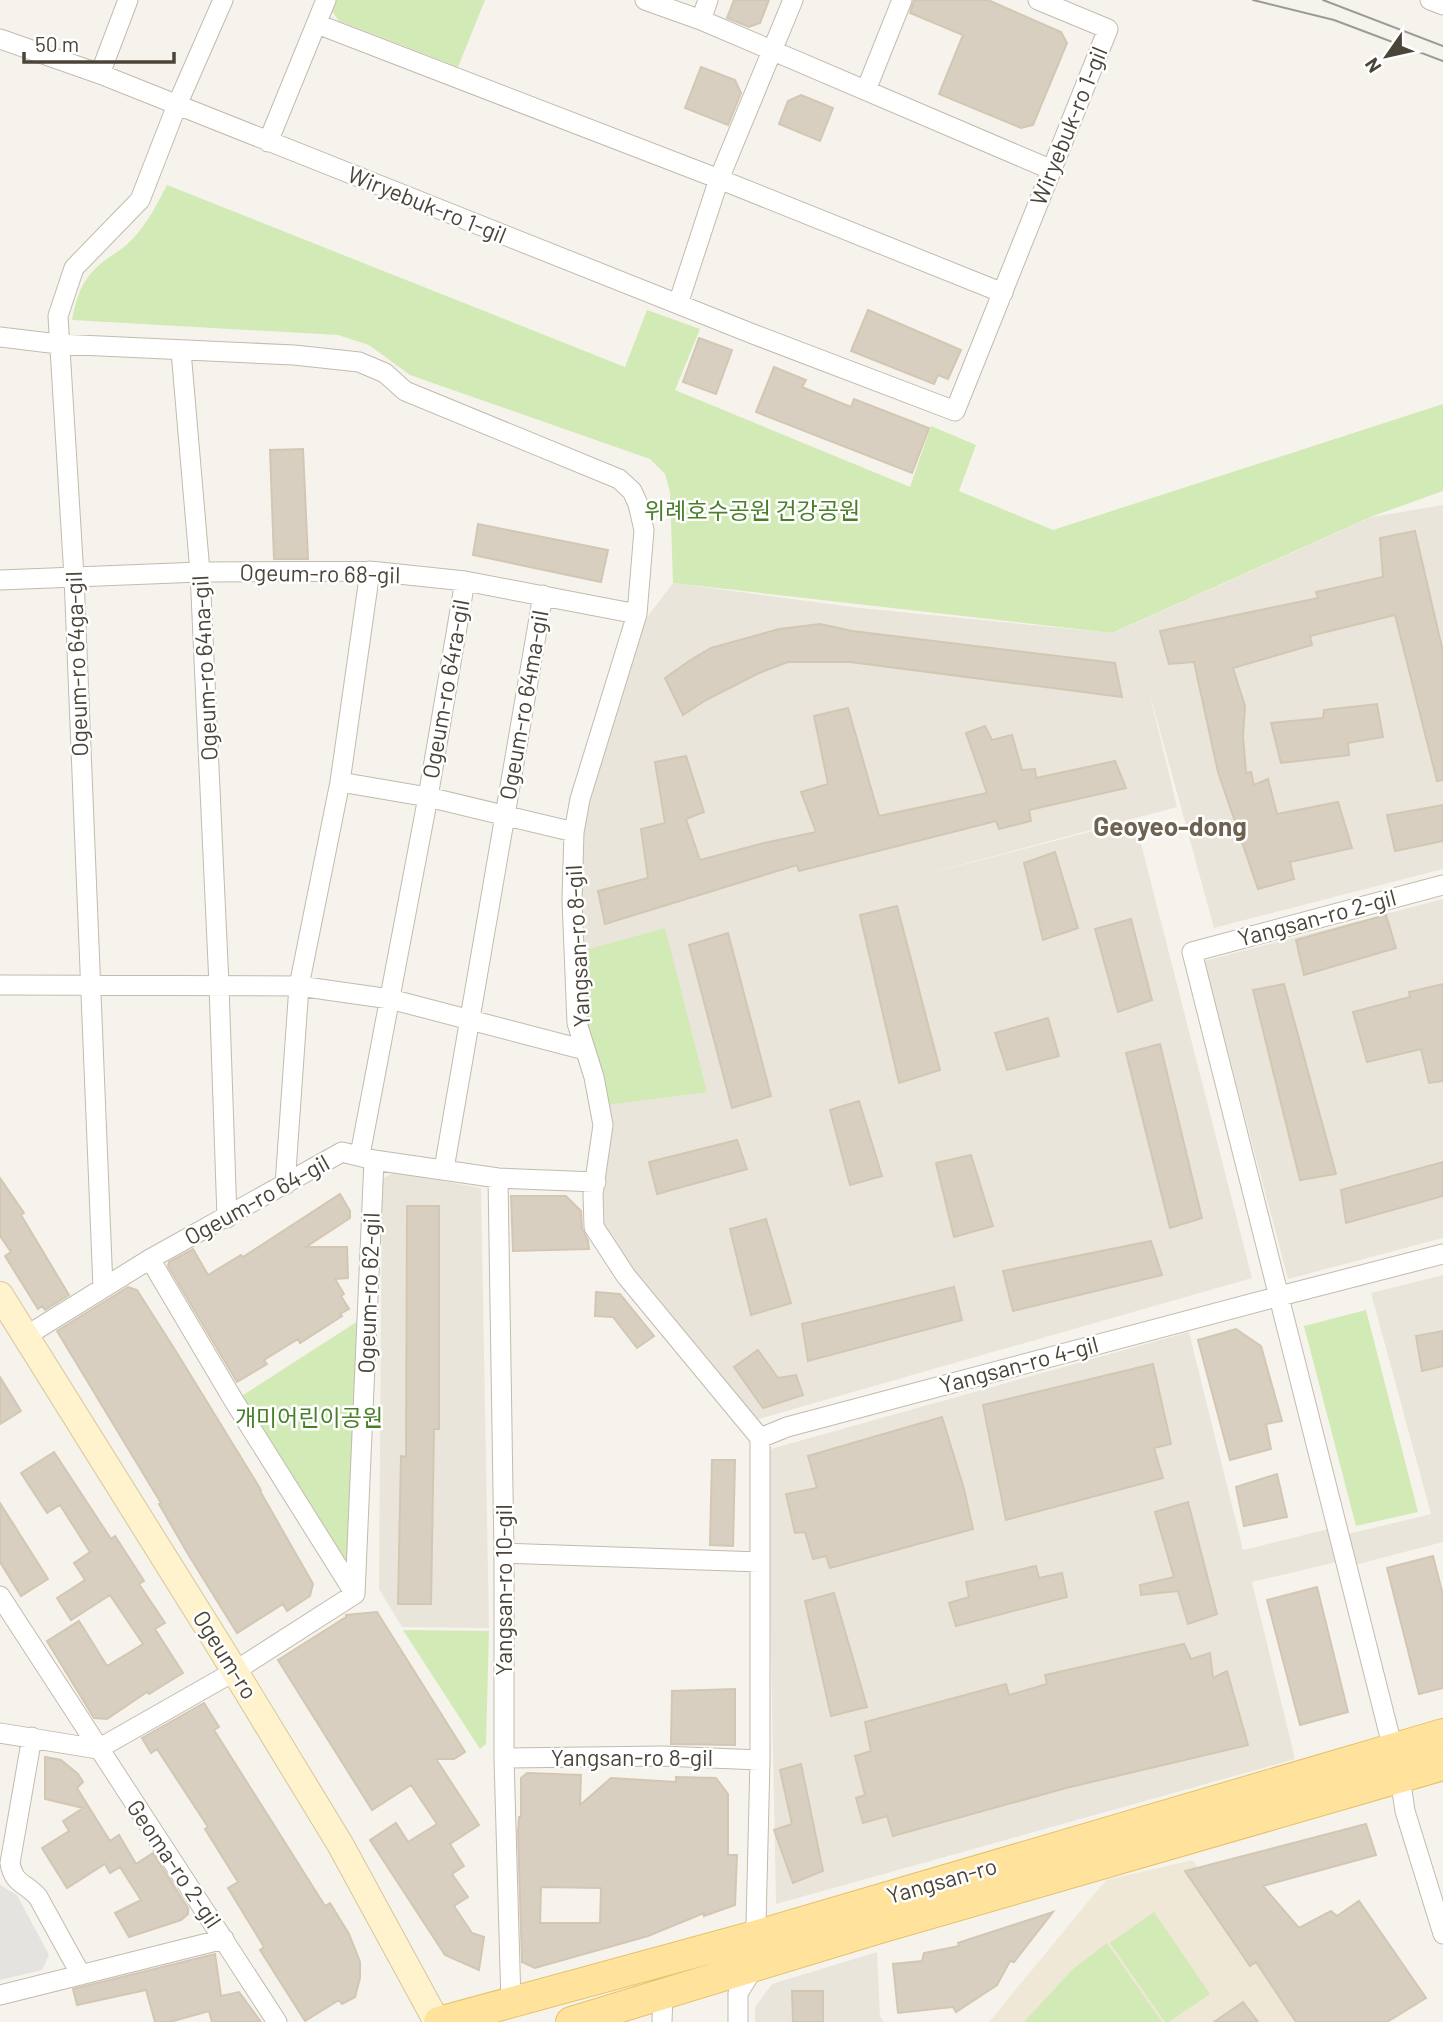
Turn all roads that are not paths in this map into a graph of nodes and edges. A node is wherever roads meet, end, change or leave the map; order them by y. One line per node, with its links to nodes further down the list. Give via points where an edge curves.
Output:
1 (128, 0): 15 (street)
2 (223, 0): 17 (street, Ogeum-ro 64ga-gil)
3 (326, 0): 12 (street)
4 (645, 0): 11 (street)
5 (708, 0): 11 (street)
6 (793, 0): 14 (street)
7 (902, 0): 16 (street)
8 (1038, 0): 19 (street, Wiryebuk-ro 1-gil, via 1108,29)
9 (1430, 0): 10 (street)
10 (1443, 5)
11 (701, 20): 14 (street)
12 (317, 24): 18 (street); 20 (street)
13 (1, 42): 15 (street, Wiryebuk-ro 1-gil)
14 (772, 52): 16 (street); 20 (street)
15 (100, 74): 17 (street, Wiryebuk-ro 1-gil)
16 (866, 90): 19 (street)
17 (177, 105): 18 (street, Wiryebuk-ro 1-gil); 24 (street, Ogeum-ro 64ga-gil, via 140,200 74,268 58,316)
18 (268, 142): 22 (street, Wiryebuk-ro 1-gil)
19 (1052, 170): 21 (street, Wiryebuk-ro 1-gil)
20 (719, 179): 21 (street); 22 (street)
21 (1003, 293): 22 (street, Wiryebuk-ro 1-gil, via 955,411)
22 (678, 304)
23 (0, 337): 24 (street, Yangsan-ro 8-gil)
24 (58, 344): 25 (street, Yangsan-ro 8-gil); 28 (street, Ogeum-ro 64ga-gil)
25 (181, 351): 27 (street, Ogeum-ro 64na-gil); 32 (street, Yangsan-ro 8-gil, via 359,362 385,373 405,391 619,479 632,491 644,530)
26 (370, 571): 27 (street, Ogeum-ro 68-gil); 30 (street, Ogeum-ro 68-gil); 33 (street)
27 (200, 572): 28 (street, Ogeum-ro 68-gil); 40 (street, Ogeum-ro 64na-gil)
28 (74, 577): 29 (street, Ogeum-ro 68-gil); 39 (street, Ogeum-ro 64ga-gil)
29 (0, 580)
30 (465, 581): 31 (street, Ogeum-ro 68-gil); 34 (street, Ogeum-ro 64ra-gil)
31 (543, 595): 32 (street, Ogeum-ro 68-gil); 35 (street, Ogeum-ro 64ma-gil)
32 (637, 614): 36 (street, Yangsan-ro 8-gil)
33 (340, 782): 34 (street); 41 (street)
34 (428, 797): 35 (street, Ogeum-ro 64ra-gil); 42 (street, Ogeum-ro 64ra-gil)
35 (505, 815): 36 (street, Ogeum-ro 64ma-gil); 43 (street, Ogeum-ro 64ma-gil)
36 (574, 832): 44 (street, Yangsan-ro 8-gil, via 578,1023)
37 (1443, 885): 54 (street, Yangsan-ro 2-gil, via 1192,952)
38 (0, 985): 39 (street)
39 (90, 985): 40 (street); 53 (street, Ogeum-ro 64ga-gil)
40 (219, 985): 41 (street); 50 (street, Ogeum-ro 64na-gil)
41 (299, 986): 42 (street); 49 (street)
42 (390, 999): 43 (street); 45 (street, Ogeum-ro 64ra-gil)
43 (470, 1020): 44 (street); 46 (street, Ogeum-ro 64ma-gil)
44 (585, 1049): 48 (street, Yangsan-ro 8-gil, via 603,1125)
45 (367, 1158): 46 (street, Ogeum-ro 64-gil); 49 (street, Ogeum-ro 64-gil, via 342,1152); 60 (street, Ogeum-ro 62-gil)
46 (444, 1169): 47 (street, Ogeum-ro 64-gil)
47 (498, 1178): 48 (street, Ogeum-ro 64-gil); 58 (street, Yangsan-ro 10-gil)
48 (596, 1182): 57 (street, Yangsan-ro 8-gil, via 594,1227 626,1276)
49 (285, 1185): 50 (street, Ogeum-ro 64-gil)
50 (227, 1218): 52 (street, Ogeum-ro 64-gil)
51 (1443, 1254): 54 (street, Yangsan-ro 4-gil)
52 (150, 1259): 53 (street, Ogeum-ro 64-gil); 60 (street)
53 (103, 1288): 56 (street, Ogeum-ro 64-gil)
54 (1280, 1296): 57 (street, Yangsan-ro 4-gil); 67 (street)
55 (4, 1309): 56 (main road, Ogeum-ro)
56 (26, 1336): 62 (main road, Ogeum-ro)
57 (760, 1438): 59 (street)
58 (504, 1553): 59 (street); 68 (street, Yangsan-ro 10-gil)
59 (760, 1562): 69 (street)
60 (355, 1594): 62 (street)
61 (0, 1596): 66 (street, Geoma-ro 2-gil)
62 (235, 1671): 66 (street); 82 (main road, Ogeum-ro, via 340,1844)
63 (0, 1732): 65 (street)
64 (1443, 1734): 67 (main road, Yangsan-ro)
65 (32, 1737): 66 (street); 76 (street, via 10,1863 12,1874 38,1897)
66 (98, 1749): 74 (street, Geoma-ro 2-gil)
67 (1392, 1749): 71 (street); 73 (main road, Yangsan-ro)
68 (504, 1758): 69 (street, Yangsan-ro 8-gil); 78 (street, Yangsan-ro 10-gil)
69 (760, 1760): 73 (street)
70 (1443, 1765): 71 (main road, Yangsan-ro)
71 (1400, 1777): 72 (street, via 1405,1811); 75 (main road, Yangsan-ro)
72 (1443, 1934)
73 (755, 1937): 75 (street); 78 (main road, Yangsan-ro)
74 (224, 1939): 76 (street, Geoma-ro 2-gil); 81 (street)
75 (755, 1966): 79 (main road, Yangsan-ro); 83 (street, via 738,1993)
76 (81, 1975): 77 (street, Geoma-ro 2-gil)
77 (0, 1995)
78 (511, 2003): 82 (main road, Yangsan-ro)
79 (662, 2008): 80 (main road, Yangsan-ro)
80 (582, 2020)
81 (277, 2022)
82 (438, 2022)
83 (738, 2022)

